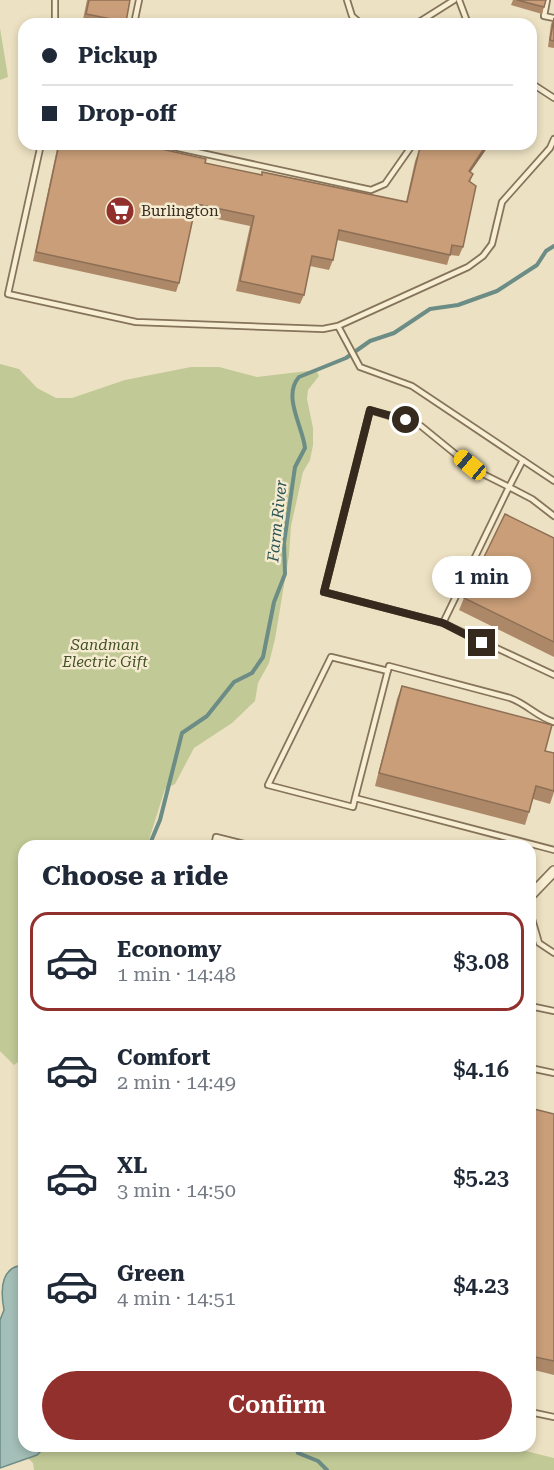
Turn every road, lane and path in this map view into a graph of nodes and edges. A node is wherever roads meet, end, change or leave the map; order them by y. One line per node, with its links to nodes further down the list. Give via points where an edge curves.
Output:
1 (55, 0): 7 (lane)
2 (139, 0): 8 (lane)
3 (346, 0): 9 (lane)
4 (454, 0): 10 (lane)
5 (459, 0): 11 (lane)
6 (547, 0): 12 (lane, via 544,16)
7 (55, 18)
8 (135, 18)
9 (354, 18)
10 (426, 18)
11 (466, 18)
12 (554, 18)
13 (537, 87): 14 (lane)
14 (554, 98)
15 (554, 139): 19 (lane, via 502,202 492,244 483,256 468,267)
16 (40, 150): 19 (lane, via 8,294 136,322 323,329)
17 (188, 150): 18 (lane, via 371,190 386,184)
18 (409, 150)
19 (339, 326): 20 (lane, via 363,368 412,386)
20 (523, 460): 21 (lane); 22 (lane)
21 (554, 481)
22 (508, 487): 23 (lane); 24 (lane); 24 (lane, via 475,470 421,426 370,410 324,592)
23 (554, 516)
24 (443, 623): 26 (lane)
25 (388, 671): 27 (lane, via 389,666 510,698); 28 (lane); 28 (lane, via 331,657 268,785 353,807)
26 (554, 675)
27 (554, 722)
28 (355, 798): 31 (lane)
29 (215, 840): 30 (lane)
30 (228, 840)
31 (516, 840)
32 (536, 845): 33 (lane)
33 (554, 850)
34 (554, 871): 35 (street)
35 (536, 890)
36 (536, 933): 37 (lane, via 539,943)
37 (554, 953)
38 (536, 1007): 39 (lane)
39 (554, 1011)
40 (536, 1069): 41 (lane)
41 (554, 1073)
42 (536, 1413): 43 (lane)
43 (554, 1417)

